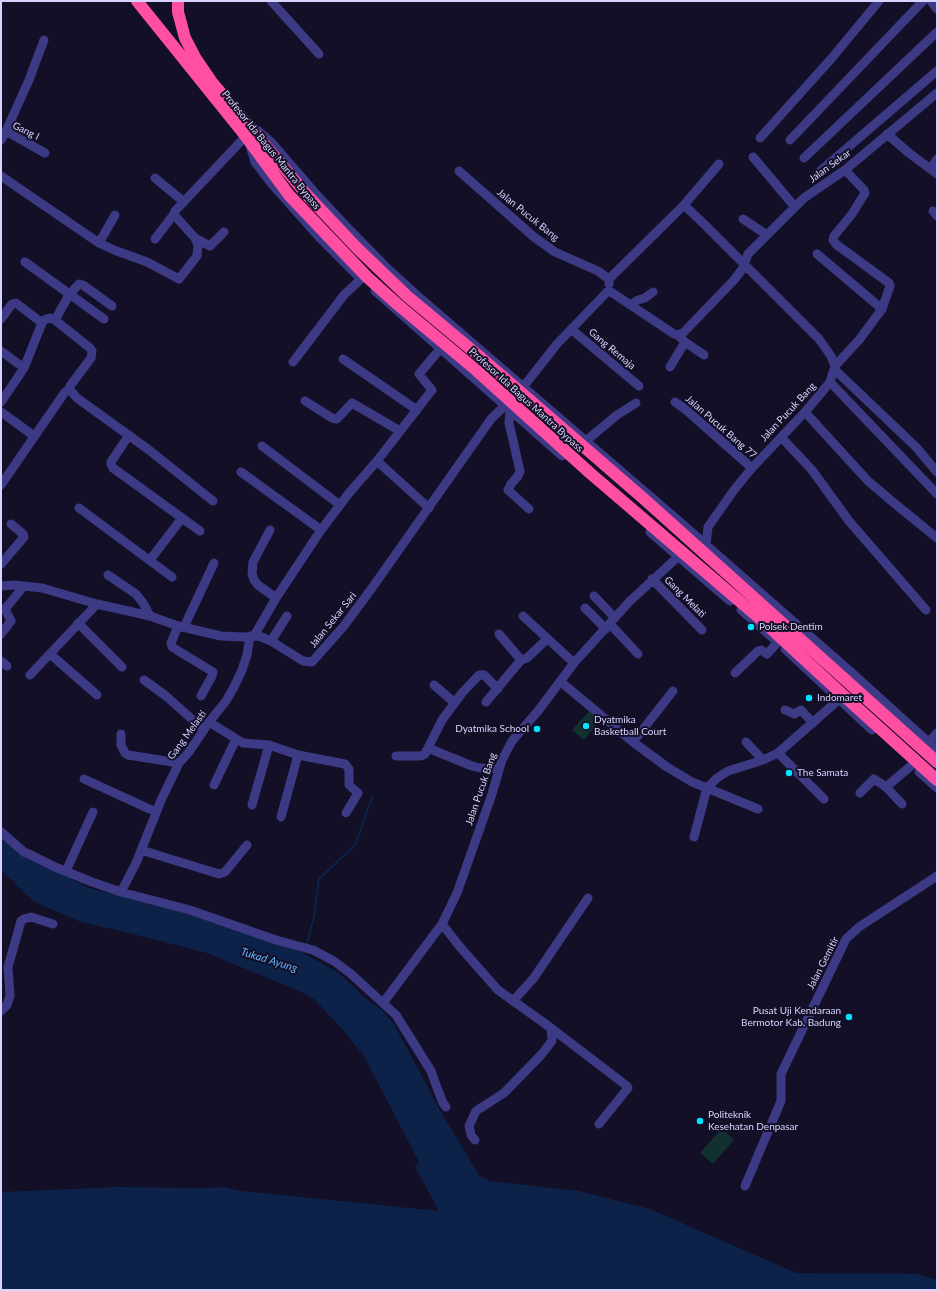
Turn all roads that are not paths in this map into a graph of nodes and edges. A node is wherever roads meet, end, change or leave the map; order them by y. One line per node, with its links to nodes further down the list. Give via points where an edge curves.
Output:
1 (137, 1): 17 (highway, Profesor Ida Bagus Mantra Bypass)
2 (178, 1): 13 (highway, Profesor Ida Bagus Mantra Bypass, via 178,12 185,38 196,59)
3 (271, 1): 10 (street)
4 (879, 1): 16 (street)
5 (923, 1): 18 (street)
6 (931, 1): 7 (street)
7 (937, 9)
8 (937, 32): 21 (street)
9 (44, 40): 15 (street, via 30,80)
10 (318, 54)
11 (937, 71): 27 (street)
12 (937, 93): 14 (street, Jalan Sekar)
13 (247, 123): 17 (highway); 68 (highway, Profesor Ida Bagus Mantra Bypass, via 306,194 385,275 407,296)
14 (887, 134): 24 (street, Jalan Sekar); 26 (street)
15 (3, 136): 19 (street, Gang I)
16 (760, 138)
17 (247, 140): 30 (street); 44 (street, via 252,156 264,175); 74 (highway, Profesor Ida Bagus Mantra Bypass, via 289,195 367,277 476,370)
18 (790, 140)
19 (45, 153)
20 (753, 157): 32 (street)
21 (804, 158)
22 (937, 159): 26 (street)
23 (719, 164): 31 (street)
24 (845, 170): 32 (street, Jalan Sekar); 51 (street, via 865,193 833,240 889,283 890,288)
25 (460, 171): 45 (street, Jalan Pucuk Bang, via 534,237 555,252 598,271)
26 (933, 172)
27 (818, 173)
28 (1, 176): 40 (street)
29 (155, 178): 30 (street)
30 (184, 202): 33 (street)
31 (684, 205): 43 (street); 45 (street)
32 (795, 207): 37 (street, Jalan Sekar)
33 (174, 214): 38 (street); 39 (street)
34 (115, 215): 40 (street)
35 (743, 219): 37 (street)
36 (224, 232): 38 (street, via 210,246)
37 (767, 235): 43 (street, Jalan Sekar, via 748,254)
38 (195, 238): 40 (street, via 198,244 197,256 179,279 147,262)
39 (155, 239)
40 (99, 243)
41 (817, 254): 51 (street)
42 (25, 262): 48 (street)
43 (744, 264): 57 (street, Jalan Sekar, via 734,280 683,333); 65 (street, via 819,339 831,356)
44 (361, 279): 58 (street); 62 (street, via 344,295)
45 (609, 279): 46 (street)
46 (607, 292): 49 (street); 56 (street, Jalan Sekar Sari)
47 (653, 292): 49 (street)
48 (69, 295): 50 (street, via 77,285 83,285); 53 (street); 54 (street)
49 (630, 305): 57 (street)
50 (112, 306)
51 (882, 309): 65 (street)
52 (1, 319): 55 (street, via 12,304 16,303)
53 (104, 319)
54 (54, 320): 55 (street, via 47,318); 69 (street, via 92,351 91,358)
55 (42, 323): 64 (street)
56 (571, 329): 67 (street, Gang Remaja); 68 (street, Jalan Sekar Sari)
57 (682, 338): 60 (street); 63 (street, Jalan Sekar)
58 (440, 349): 74 (street); 75 (street, via 419,374 432,390)
59 (1, 351): 64 (street)
60 (704, 355)
61 (343, 359): 75 (street)
62 (293, 362)
63 (670, 367)
64 (24, 368): 71 (street)
65 (834, 368): 66 (street, Jalan Pucuk Bang); 87 (street, via 916,447)
66 (830, 382): 77 (street, Jalan Pucuk Bang); 89 (street)
67 (639, 386)
68 (522, 388): 74 (street, Jalan Sekar Sari); 82 (street); 90 (highway, Profesor Ida Bagus Mantra Bypass)
69 (69, 389): 79 (street); 80 (street)
70 (305, 401): 78 (street, via 337,420 352,403)
71 (1, 402)
72 (675, 402): 85 (street, Jalan Pucuk Bang 77)
73 (636, 403): 82 (street)
74 (508, 406): 94 (street, Jalan Sekar Sari, via 491,419); 95 (street, via 509,423 520,471 508,490); 103 (highway, Profesor Ida Bagus Mantra Bypass)
75 (417, 410): 78 (street)
76 (1, 412): 80 (street)
77 (804, 412): 81 (street, Jalan Pucuk Bang); 101 (street, via 868,481)
78 (400, 431): 84 (street)
79 (129, 435): 91 (street); 96 (street, via 111,464)
80 (34, 436): 88 (street)
81 (781, 436): 85 (street, Jalan Pucuk Bang); 118 (street, via 812,470 850,521)
82 (587, 440): 90 (street)
83 (262, 446): 92 (street)
84 (377, 461): 92 (street); 94 (street)
85 (752, 468): 102 (street, Jalan Pucuk Bang, via 708,526)
86 (242, 472): 99 (street)
87 (937, 472)
88 (1, 484)
89 (937, 494)
90 (646, 497): 102 (street); 112 (highway, Profesor Ida Bagus Mantra Bypass)
91 (213, 501)
92 (340, 505): 99 (street)
93 (79, 508): 104 (street)
94 (429, 508): 130 (street, Jalan Sekar Sari, via 372,588 312,662 303,660)
95 (529, 509)
96 (182, 518): 100 (street); 104 (street)
97 (11, 524): 106 (street, via 24,537)
98 (270, 530): 114 (street, via 253,562 252,574 258,586)
99 (321, 530): 114 (street)
100 (200, 531)
101 (937, 538)
102 (706, 545): 139 (street)
103 (680, 554): 109 (street, Jalan Pucuk Bang); 115 (highway, Profesor Ida Bagus Mantra Bypass); 131 (street)
104 (150, 560): 108 (street)
105 (214, 563): 124 (street)
106 (1, 564)
107 (108, 575): 119 (street, via 136,594)
108 (172, 576)
109 (652, 579): 123 (street, Jalan Pucuk Bang); 125 (street, Gang Melati)
110 (1, 586): 111 (street, Jalan Sekar Sari)
111 (24, 586): 116 (street, Jalan Sekar Sari, via 42,588); 126 (street, via 5,609 11,621)
112 (746, 589): 115 (highway); 139 (highway, Profesor Ida Bagus Mantra Bypass)
113 (594, 596): 123 (street)
114 (276, 598): 128 (street)
115 (739, 600): 147 (highway, Profesor Ida Bagus Mantra Bypass, via 775,631)
116 (97, 604): 119 (street, Jalan Sekar Sari); 122 (street)
117 (585, 608): 123 (street)
118 (926, 610)
119 (150, 616): 124 (street, Jalan Sekar Sari)
120 (287, 616): 130 (street)
121 (523, 616): 129 (street)
122 (78, 623): 132 (street); 136 (street)
123 (610, 624): 133 (street); 135 (street, Jalan Pucuk Bang)
124 (181, 626): 128 (street, Jalan Sekar Sari, via 221,636); 146 (street, via 171,643 172,646 213,672)
125 (702, 630)
126 (1, 634)
127 (499, 634): 134 (street)
128 (252, 636): 130 (street, Jalan Sekar Sari); 152 (street, Gang Melasti, via 242,670 226,701)
129 (547, 639): 134 (street, via 527,658); 135 (street)
130 (271, 641)
131 (778, 642): 137 (street, via 767,654 758,651); 147 (street)
132 (50, 654): 138 (street); 145 (street)
133 (638, 654)
134 (520, 660): 143 (street)
135 (574, 663): 141 (street, Jalan Pucuk Bang)
136 (122, 667)
137 (735, 673)
138 (30, 675)
139 (850, 678): 158 (street); 166 (highway, Profesor Ida Bagus Mantra Bypass)
140 (144, 680): 152 (street)
141 (561, 682): 156 (street); 169 (street, Jalan Pucuk Bang, via 512,741)
142 (434, 685): 149 (street)
143 (498, 689): 148 (street); 149 (street, via 484,675 479,675)
144 (673, 691): 156 (street)
145 (97, 695)
146 (201, 696)
147 (841, 697): 151 (street); 168 (street); 171 (highway, Profesor Ida Bagus Mantra Bypass)
148 (486, 702)
149 (455, 703): 160 (street, via 442,720)
150 (785, 710): 151 (street, via 794,714 801,710)
151 (813, 723): 162 (street)
152 (207, 726): 155 (street); 167 (street, Gang Melasti)
153 (937, 733): 158 (street)
154 (121, 734): 167 (street, via 121,745 128,755)
155 (236, 739): 159 (street, via 244,743); 172 (street)
156 (633, 742): 174 (street, via 679,774)
157 (746, 742): 165 (street)
158 (929, 742): 161 (street)
159 (269, 745): 163 (street); 179 (street)
160 (428, 748): 164 (street, via 424,756); 169 (street, via 472,766)
161 (937, 750)
162 (778, 753): 165 (street); 177 (street)
163 (298, 755): 183 (street, via 347,766 349,785 358,793); 184 (street)
164 (396, 756)
165 (763, 760): 174 (street, via 728,771)
166 (937, 762)
167 (179, 763): 182 (street, Gang Melasti)
168 (912, 765): 173 (street); 175 (street)
169 (499, 769): 194 (street, Jalan Pucuk Bang, via 457,893)
170 (84, 779): 182 (street)
171 (937, 780)
172 (214, 785)
173 (886, 787): 176 (street, via 874,779); 178 (street)
174 (707, 788): 180 (street); 186 (street)
175 (937, 788)
176 (860, 793)
177 (824, 799)
178 (902, 804)
179 (252, 805)
180 (758, 809)
181 (93, 812): 189 (street)
182 (156, 812): 188 (street, Gang Melasti)
183 (346, 813)
184 (281, 817)
185 (1, 832): 189 (street, via 24,852)
186 (694, 837)
187 (247, 845): 188 (street, via 225,872 219,874)
188 (141, 850): 191 (street, Gang Melasti)
189 (66, 871): 191 (street)
190 (937, 876): 202 (street, Jalan Gemitir, via 859,927 846,939 781,1074 781,1101)
191 (121, 892): 196 (street, via 195,912 300,948 313,950 334,961)
192 (588, 898): 195 (street, via 533,979)
193 (54, 924): 197 (street, via 31,917 21,921 8,967 10,996 7,1005)
194 (442, 924): 195 (street, via 498,990); 196 (street, Jalan Pucuk Bang)
195 (513, 1001): 198 (street)
196 (383, 1003): 199 (street, via 396,1015 431,1071)
197 (1, 1011)
198 (551, 1028): 200 (street, via 628,1087); 201 (street, via 552,1040 541,1055 504,1093 476,1111 468,1130)
199 (446, 1107)
200 (599, 1124)
201 (475, 1140)
202 (745, 1186)

